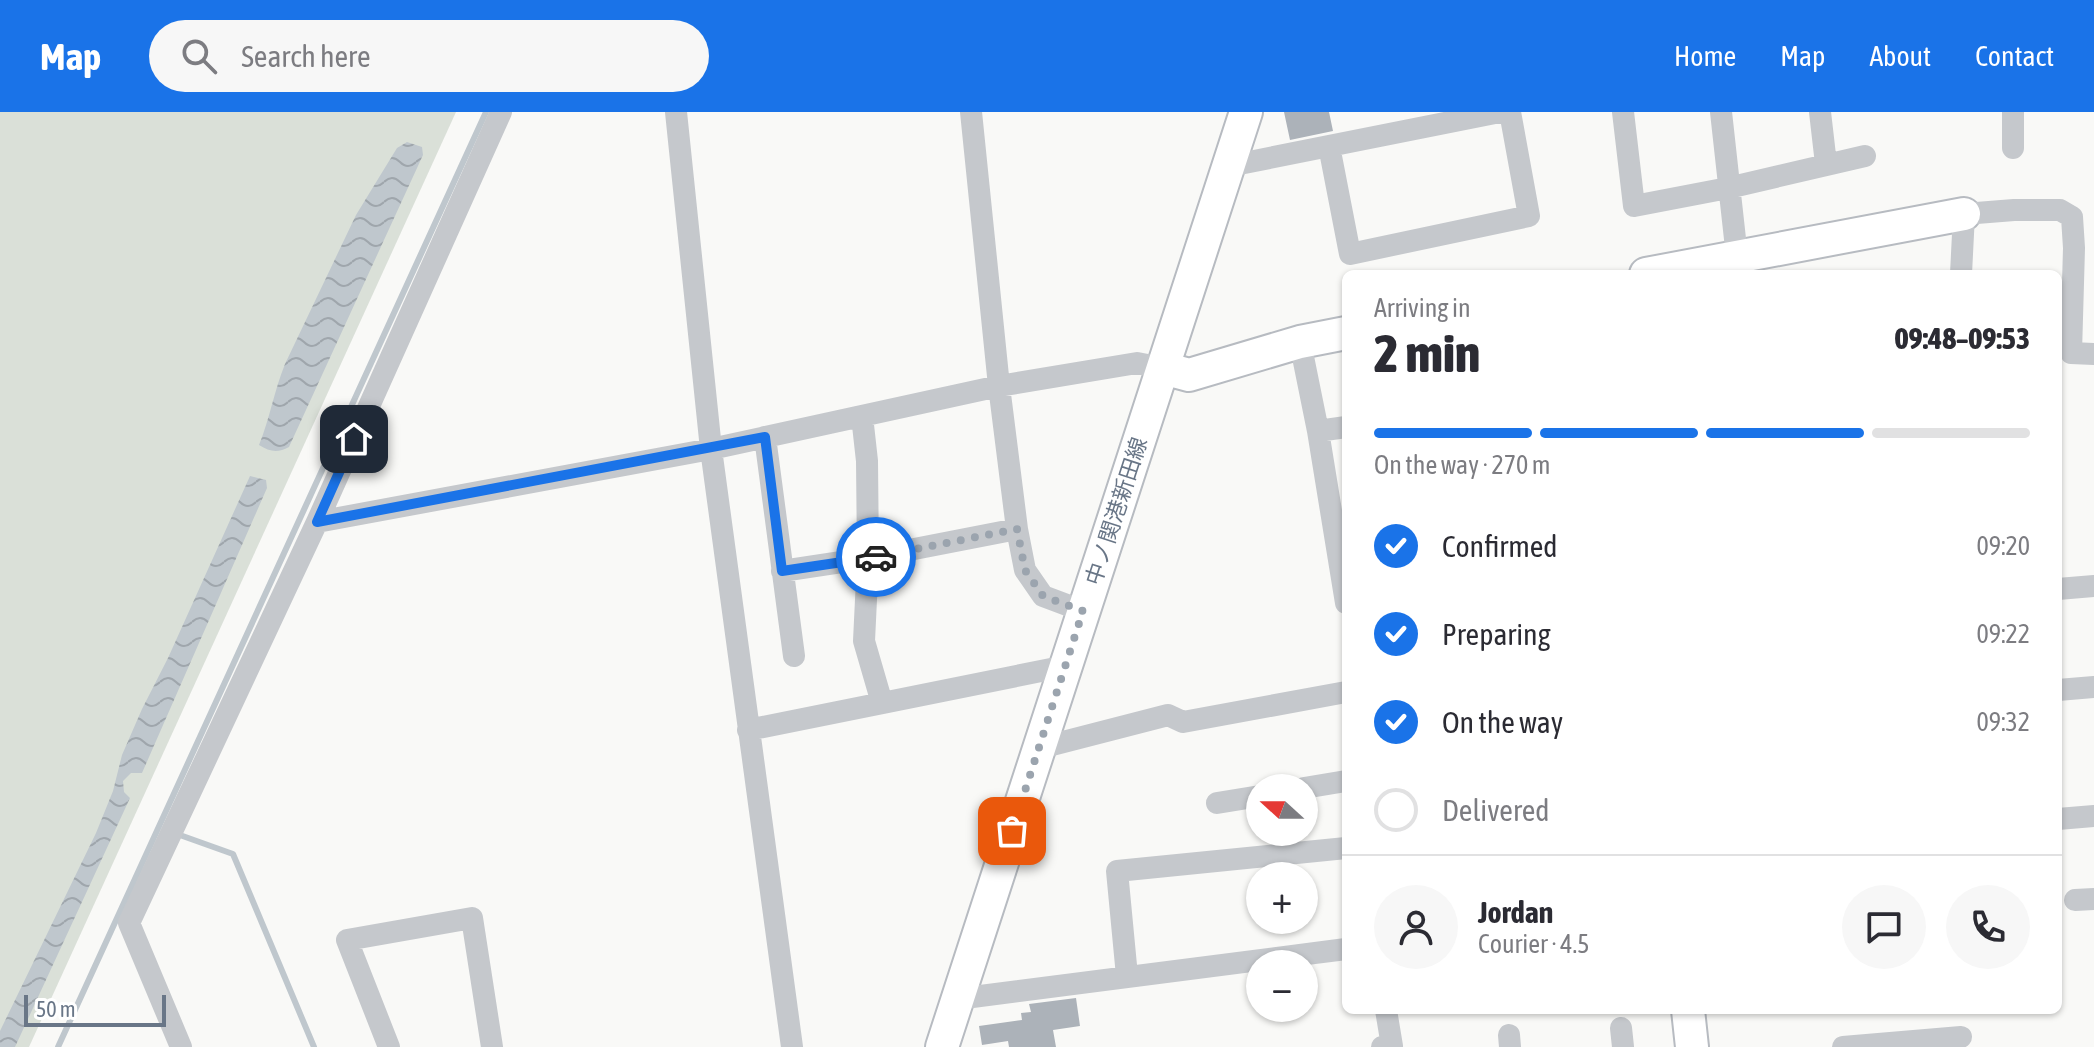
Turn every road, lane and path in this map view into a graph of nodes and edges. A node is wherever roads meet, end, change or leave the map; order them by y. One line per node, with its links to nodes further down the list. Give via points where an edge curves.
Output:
1 (501, 112): 32 (street)
2 (676, 112): 31 (street)
3 (971, 112): 26 (street)
4 (1246, 112): 15 (main road, 中ノ関港新田線)
5 (1500, 112): 11 (street)
6 (1510, 112): 11 (street, via 1529,216 1350,254)
7 (1623, 112): 16 (street, via 1634,206)
8 (1721, 112): 16 (street)
9 (1820, 112): 14 (street)
10 (2013, 112): 12 (street)
11 (1329, 146): 15 (street)
12 (2013, 148)
13 (1865, 156): 14 (street)
14 (1826, 164): 16 (street)
15 (1229, 166): 25 (main road, 中ノ関港新田線)
16 (1728, 188): 19 (street)
17 (1964, 214): 18 (street, via 2060,210 2072,217); 19 (main road); 21 (street)
18 (2084, 248): 24 (street, via 2071,353)
19 (1737, 257): 20 (main road)
20 (1667, 270)
21 (1961, 270)
22 (1342, 334): 23 (main road)
23 (1300, 342): 25 (main road, via 1189,375); 29 (street)
24 (2094, 354)
25 (1163, 368): 26 (street, via 1137,363); 39 (main road, 中ノ関港新田線)
26 (999, 386): 27 (street); 33 (street)
27 (862, 416): 30 (street); 34 (street)
28 (1342, 428): 29 (street)
29 (1318, 431): 36 (street)
30 (765, 437): 31 (street); 35 (street)
31 (711, 449): 32 (street); 46 (street)
32 (317, 522): 61 (street, via 129,923)
33 (1017, 529): 34 (street); 39 (street, via 1025,570 1043,596)
34 (868, 558): 35 (street); 45 (street, via 864,641)
35 (782, 571): 40 (street)
36 (1342, 578)
37 (2094, 586): 38 (street)
38 (2062, 589)
39 (1083, 611): 41 (main road, 中ノ関港新田線)
40 (794, 656)
41 (1066, 666): 45 (street); 47 (main road, 中ノ関港新田線)
42 (2094, 687): 43 (street)
43 (2062, 690)
44 (1342, 693): 47 (street, via 1183,722 1168,715)
45 (882, 703): 46 (street)
46 (748, 730): 64 (street)
47 (1040, 748): 57 (main road, 中ノ関港新田線)
48 (1342, 782): 49 (street)
49 (1318, 786)
50 (1246, 798): 51 (street)
51 (1217, 803)
52 (2094, 816): 53 (street)
53 (2062, 819)
54 (1342, 848): 56 (street, via 1117,871)
55 (1342, 949): 56 (street)
56 (1127, 976): 57 (street)
57 (957, 999): 65 (main road, 中ノ関港新田線)
58 (1387, 1014): 66 (street, via 1392,1046)
59 (1688, 1014): 67 (main road)
60 (1961, 1037): 68 (street)
61 (181, 1047)
62 (389, 1047): 63 (street, via 337,942 472,918)
63 (492, 1047)
64 (792, 1047)
65 (942, 1047)
66 (1382, 1047)
67 (1692, 1047)
68 (1843, 1047)

